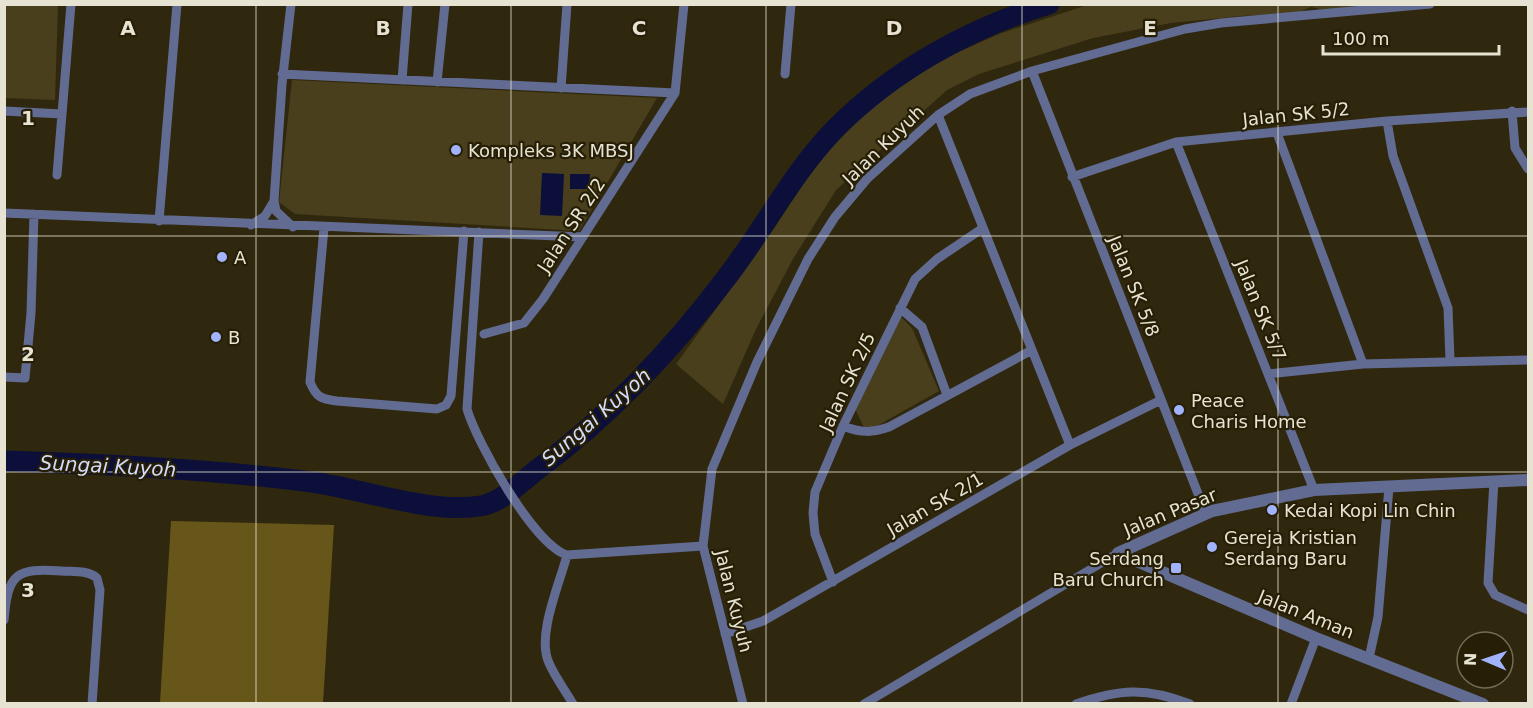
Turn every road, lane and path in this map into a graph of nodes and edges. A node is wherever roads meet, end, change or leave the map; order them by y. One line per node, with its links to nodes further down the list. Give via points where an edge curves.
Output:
1 (71, 4): 20 (street)
2 (177, 4): 31 (street)
3 (291, 4): 11 (street)
4 (408, 4): 13 (street)
5 (445, 4): 14 (street)
6 (567, 4): 15 (street)
7 (684, 4): 16 (street, Jalan SR 2/2)
8 (791, 4): 12 (street)
9 (1430, 4): 10 (street, Jalan Kuyuh, via 1185,29)
10 (1032, 71): 21 (street, Jalan Kuyuh, via 970,94); 27 (street, Jalan SK 5/8)
11 (282, 74): 13 (street); 28 (street)
12 (785, 74)
13 (402, 80): 14 (street)
14 (437, 82): 15 (street)
15 (561, 87): 16 (street)
16 (675, 93): 38 (street, Jalan SR 2/2)
17 (4, 111): 20 (street)
18 (1512, 111): 19 (street, Jalan SK 5/2); 22 (street, Jalan SK 5/2); 25 (street, via 1515,148)
19 (1528, 111)
20 (62, 114): 26 (street)
21 (938, 115): 35 (street); 56 (street, Jalan Kuyuh, via 867,179 835,217 808,259 757,362 712,469)
22 (1387, 121): 23 (street, Jalan SK 5/2); 42 (street, via 1393,156 1448,308)
23 (1277, 133): 24 (street, Jalan SK 5/2); 44 (street)
24 (1176, 142): 27 (street, Jalan SK 5/2); 45 (street, Jalan SK 5/7)
25 (1528, 170)
26 (57, 175)
27 (1072, 177): 48 (street, Jalan SK 5/8)
28 (274, 201): 32 (street, via 265,216); 33 (street, via 276,211)
29 (4, 213): 30 (street)
30 (34, 214): 31 (street); 46 (street, via 31,313 24,378)
31 (159, 221): 32 (street)
32 (251, 225): 33 (street)
33 (293, 227): 34 (street)
34 (324, 228): 36 (street); 36 (street, via 310,382 321,399 437,410 451,396)
35 (983, 228): 39 (street, Jalan SK 2/5, via 915,279); 41 (street)
36 (464, 231): 37 (street)
37 (479, 232): 38 (street); 58 (street, via 466,409 473,432 536,531)
38 (583, 237): 40 (street, Jalan SR 2/2, via 524,323)
39 (900, 308): 47 (street, via 922,327); 49 (street, Jalan SK 2/5)
40 (484, 334)
41 (1032, 350): 47 (street); 50 (street)
42 (1450, 360): 43 (street); 44 (street)
43 (1528, 360)
44 (1363, 364): 45 (street)
45 (1269, 374): 54 (street, Jalan SK 5/7)
46 (4, 377)
47 (947, 395): 49 (street, via 890,427 858,432)
48 (1161, 400): 50 (street, Jalan SK 2/1); 55 (street, Jalan SK 5/8)
49 (843, 426): 59 (street, Jalan SK 2/5, via 815,492 813,513 815,534)
50 (1070, 445): 59 (street, Jalan SK 2/1)
51 (1528, 480): 52 (street, Jalan Pasar)
52 (1494, 481): 53 (street, Jalan Pasar); 60 (street, via 1488,583 1495,595)
53 (1389, 487): 54 (street, Jalan Pasar); 64 (street, via 1378,617)
54 (1314, 490): 55 (street, Jalan Pasar)
55 (1206, 513): 57 (street, Jalan Pasar)
56 (703, 546): 58 (street); 62 (street, Jalan Kuyuh)
57 (1118, 553): 63 (street, Jalan Aman); 65 (street, Jalan Pasar)
58 (567, 555): 68 (street, via 544,647 548,662)
59 (833, 582): 62 (street, Jalan SK 2/1, via 763,621)
60 (1528, 610)
61 (4, 620): 67 (street, via 8,588 19,573 31,569 89,573 97,578 100,590)
62 (725, 634): 69 (street, Jalan Kuyuh)
63 (1316, 638): 64 (street, Jalan Aman); 72 (street)
64 (1369, 658): 66 (street, Jalan Aman)
65 (865, 703)
66 (1479, 703)
67 (92, 704)
68 (573, 704)
69 (742, 704)
70 (1076, 704): 71 (street, via 1129,690 1167,695)
71 (1190, 704)
72 (1291, 704)

